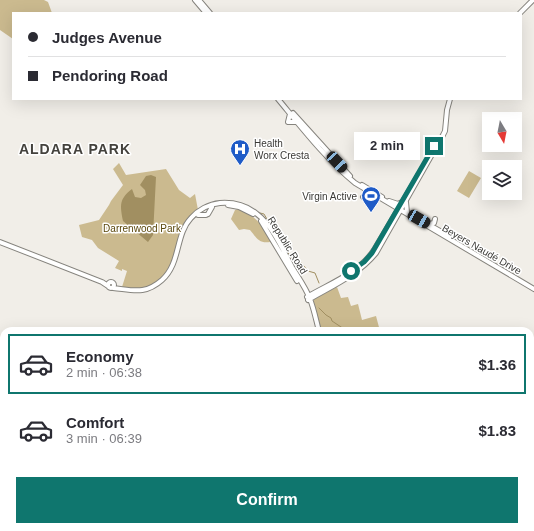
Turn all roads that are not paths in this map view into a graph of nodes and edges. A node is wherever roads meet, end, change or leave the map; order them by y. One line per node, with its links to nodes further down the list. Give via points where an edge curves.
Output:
1 (195, 0): 4 (main road)
2 (199, 0): 5 (main road)
3 (533, 0): 6 (main road)
4 (205, 12)
5 (209, 12)
6 (521, 12)
7 (279, 100): 11 (main road, Beyers Naudé Drive)
8 (282, 100): 11 (main road, Beyers Naudé Drive)
9 (450, 100): 16 (main road, via 444,128)
10 (299, 112): 11 (main road)
11 (290, 113): 12 (main road, Beyers Naudé Drive); 13 (main road, Beyers Naudé Drive, via 288,122 298,124 343,174)
12 (359, 183): 13 (main road); 17 (main road, Beyers Naudé Drive)
13 (366, 190): 14 (main road, Beyers Naudé Drive)
14 (372, 194): 15 (main road); 17 (main road, Beyers Naudé Drive)
15 (363, 197)
16 (404, 201): 17 (main road); 19 (main road); 20 (main road)
17 (390, 204): 19 (main road, Beyers Naudé Drive); 22 (main road, via 394,211)
18 (212, 207): 21 (main road, Republic Road); 21 (main road, via 207,214); 31 (main road, Republic Road, via 236,206 258,218)
19 (400, 209): 20 (main road, Beyers Naudé Drive); 22 (main road)
20 (408, 214): 22 (main road); 24 (main road, Beyers Naudé Drive); 30 (main road, Beyers Naudé Drive)
21 (198, 215): 25 (main road, Republic Road)
22 (394, 219): 28 (main road); 31 (main road, via 376,253 364,266)
23 (435, 219): 24 (main road, via 434,223)
24 (428, 224): 29 (main road, Beyers Naudé Drive)
25 (182, 237): 26 (main road, Republic Road, via 169,272 151,288 139,291 118,288 112,282 102,282); 31 (main road, Republic Road, via 189,220 206,207 228,203 245,206 267,224)
26 (0, 242)
27 (370, 248): 28 (main road)
28 (368, 258): 31 (main road)
29 (534, 285)
30 (534, 289)
31 (308, 298): 32 (main road, Republic Road)
32 (317, 327)

